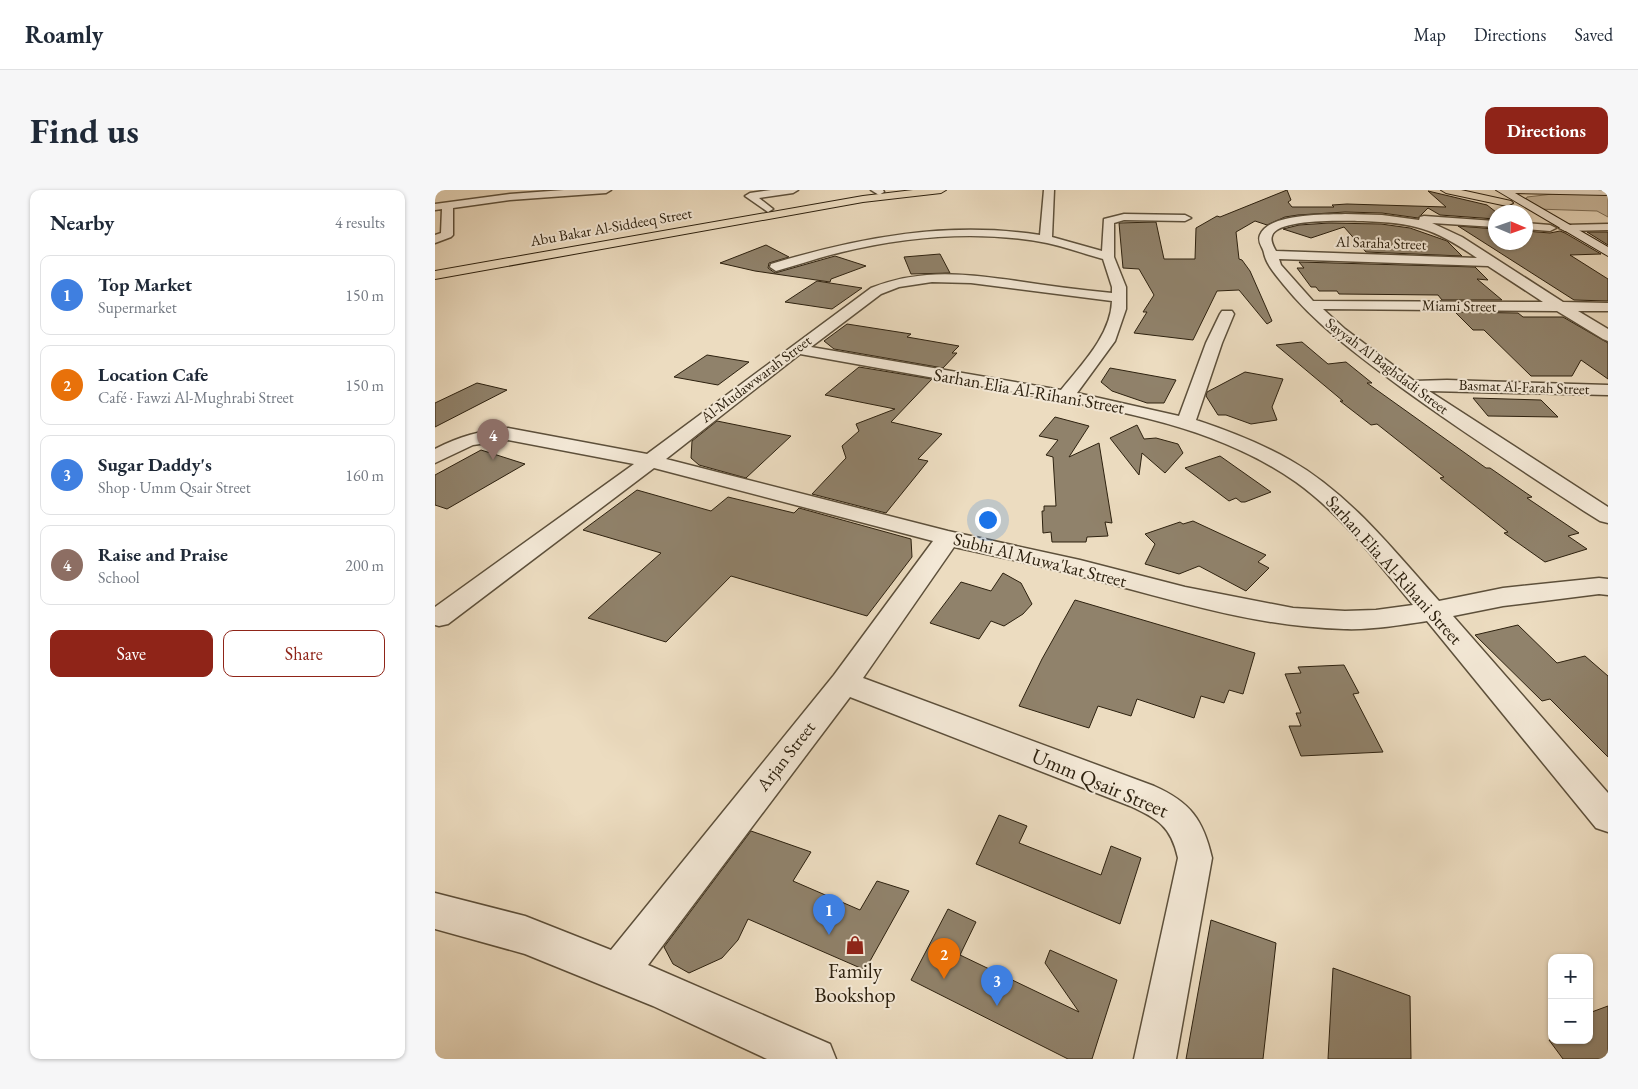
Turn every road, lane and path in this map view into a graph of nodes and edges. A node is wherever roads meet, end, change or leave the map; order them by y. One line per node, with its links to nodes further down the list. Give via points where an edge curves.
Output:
1 (495, 190): 14 (street)
2 (606, 190): 12 (street)
3 (793, 190): 21 (street, via 750,196)
4 (892, 190): 10 (main road, Abu Bakar Al-Siddeeq Street)
5 (941, 190): 40 (main road, Abu Bakar Al-Siddeeq Street, via 863,199)
6 (1049, 190): 31 (street)
7 (1446, 190): 15 (main road)
8 (1486, 190): 16 (main road)
9 (1499, 190): 11 (main road); 17 (main road)
10 (877, 191): 21 (main road, Abu Bakar Al-Siddeeq Street)
11 (1543, 191): 13 (main road); 18 (main road, via 1525,196)
12 (559, 192): 14 (street)
13 (1608, 192)
14 (511, 197): 19 (street)
15 (1507, 205)
16 (1514, 205)
17 (1516, 205)
18 (1520, 205)
19 (448, 206): 20 (street); 32 (street, via 447,236)
20 (435, 207)
21 (768, 209): 38 (main road, Abu Bakar Al-Siddeeq Street)
22 (1533, 214): 30 (main road)
23 (1533, 217): 29 (main road)
24 (1185, 218): 35 (street, via 1112,219 1107,223)
25 (1414, 222): 26 (street, via 1435,219); 34 (street, via 1338,219 1292,222 1268,231 1265,242); 37 (street, via 1443,232)
26 (1488, 223)
27 (1533, 227): 29 (street)
28 (1608, 227): 30 (street)
29 (1550, 228): 36 (main road)
30 (1565, 228): 33 (main road)
31 (1047, 239): 35 (street); 39 (street, via 980,233 912,237 847,246)
32 (435, 240)
33 (1608, 252)
34 (1269, 255): 37 (street, Al Saraha Street); 42 (street, Sayyah Al Baghdadi Street, via 1289,284)
35 (1107, 257): 41 (street, via 1118,281)
36 (1608, 260)
37 (1492, 262): 43 (street)
38 (435, 267)
39 (777, 267)
40 (435, 275)
41 (1120, 298): 47 (street, Al-Mudawwarah Street, via 947,277 909,279 876,291); 50 (street, via 1117,318 1107,342)
42 (1310, 305): 43 (street, Miami Street); 48 (street, Sayyah Al Baghdadi Street, via 1347,339)
43 (1559, 307): 44 (street, Miami Street); 46 (street)
44 (1608, 307)
45 (1227, 314): 51 (street)
46 (1608, 336)
47 (797, 349): 50 (street, Sarhan Elia Al-Rihani Street); 53 (street, Al-Mudawwarah Street)
48 (1411, 386): 49 (street, Basmat Al-Farah Street); 54 (street, Sayyah Al Baghdadi Street)
49 (1608, 390)
50 (1066, 396): 51 (street, Sarhan Elia Al-Rihani Street)
51 (1185, 422): 57 (street, Sarhan Elia Al-Rihani Street, via 1261,453 1321,490)
52 (435, 457): 53 (street, Subhi Al Muwa'kat Street, via 466,441 509,434)
53 (651, 461): 55 (street, Subhi Al Muwa'kat Street); 58 (street, Al-Mudawwarah Street)
54 (1607, 516)
55 (948, 538): 57 (street, Subhi Al Muwa'kat Street, via 1185,596 1293,617 1376,619); 59 (street, Arjan Street)
56 (1605, 585): 57 (street, via 1503,597)
57 (1434, 612): 60 (street, Sarhan Elia Al-Rihani Street)
58 (439, 617)
59 (844, 683): 62 (street, Arjan Street); 64 (street, Umm Qsair Street, via 1142,796 1163,805 1180,819 1193,844 1195,858)
60 (1608, 817)
61 (435, 911): 62 (street, via 525,935)
62 (619, 972): 63 (street)
63 (815, 1059)
64 (1155, 1059)

